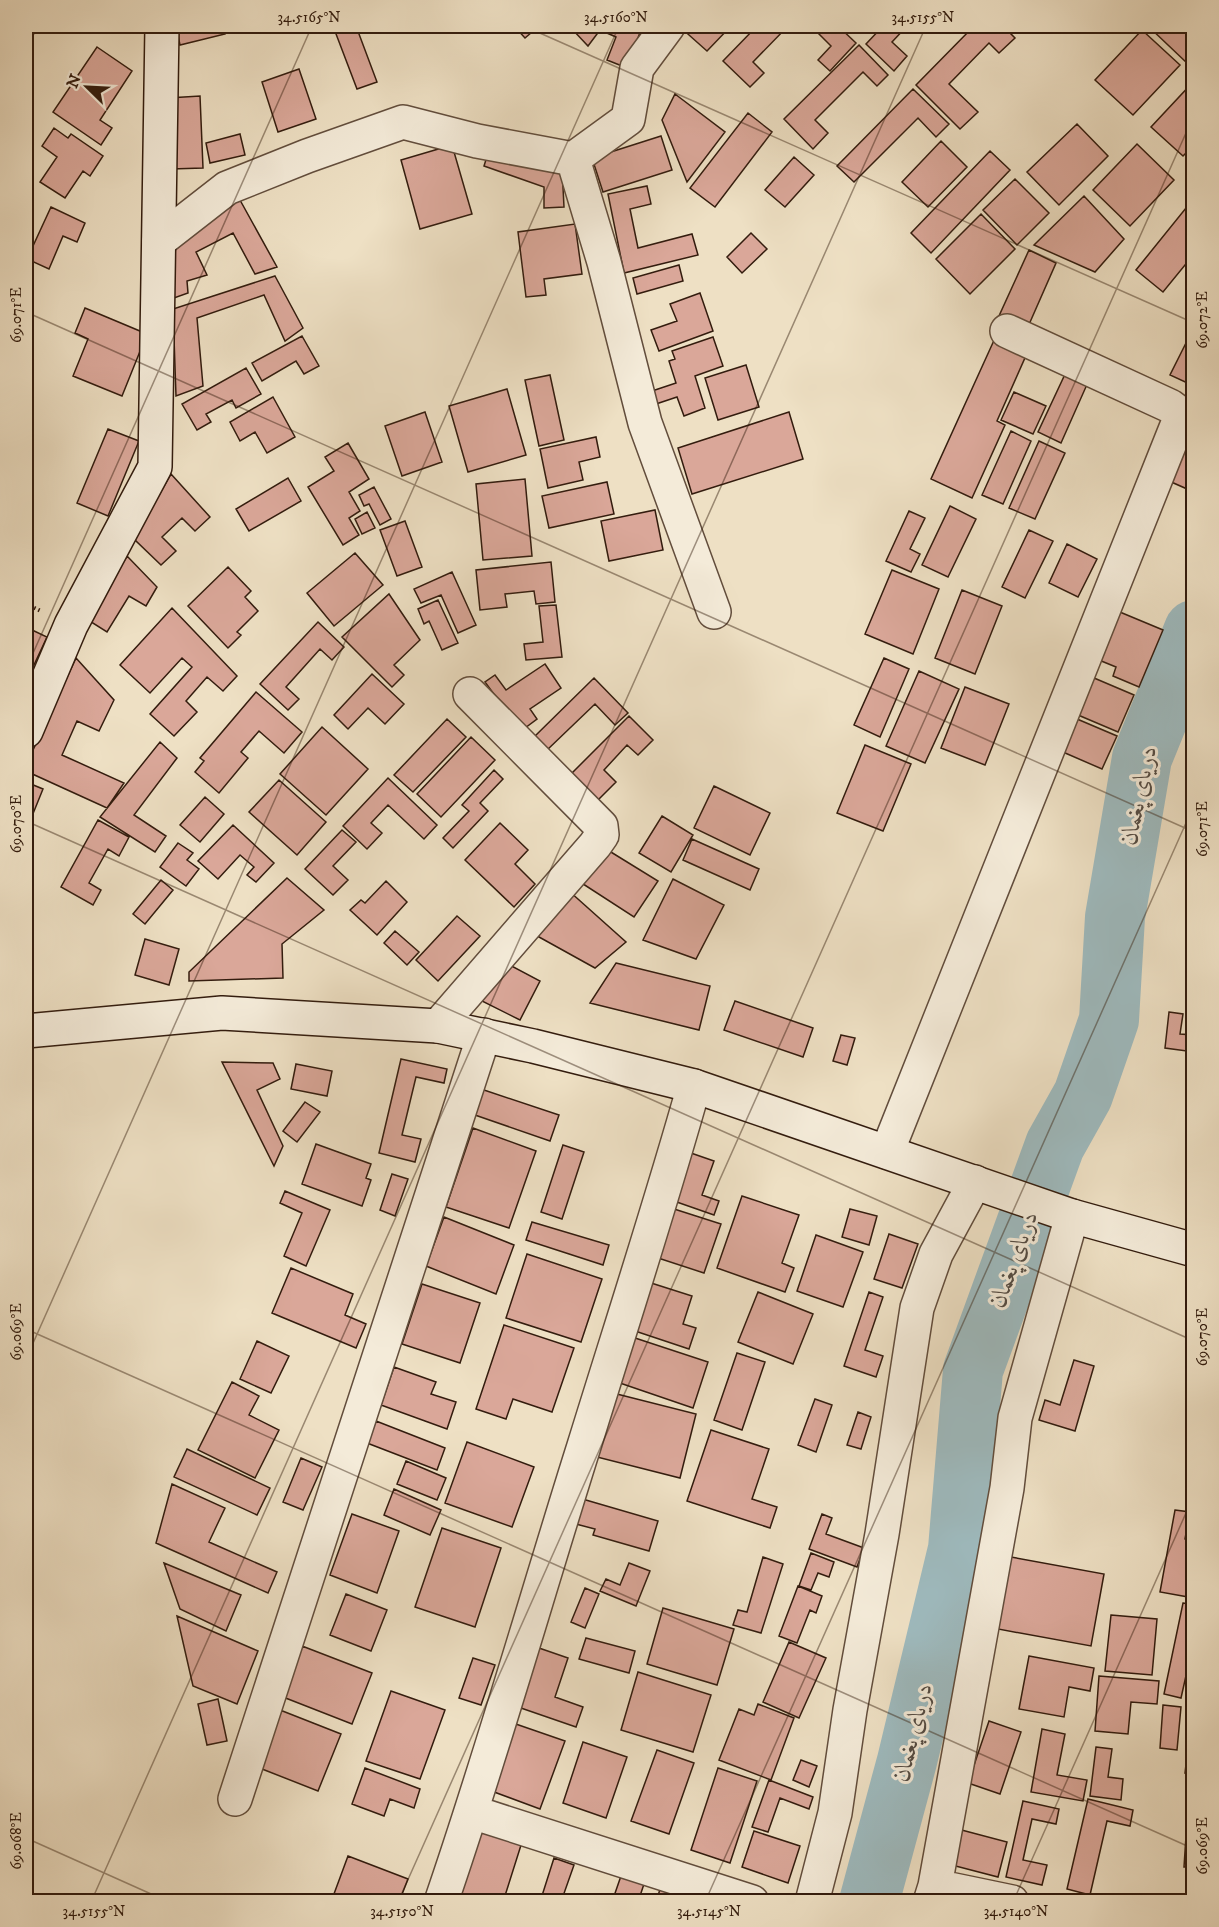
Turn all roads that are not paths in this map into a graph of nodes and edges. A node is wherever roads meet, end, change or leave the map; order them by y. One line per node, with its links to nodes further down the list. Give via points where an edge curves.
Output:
1 (162, 26): 4 (street)
2 (668, 26): 3 (street, via 637,68 628,119)
3 (573, 159): 4 (street, via 403,122 227,188); 6 (street, via 645,423)
4 (159, 241): 8 (street, via 155,467 71,625)
5 (1007, 331): 13 (street, via 1170,406 1178,412 1178,423)
6 (714, 612)
7 (470, 694): 9 (street, via 601,826 602,835)
8 (26, 731)
9 (438, 1026): 10 (street, via 222,1013); 11 (street)
10 (26, 1031)
11 (484, 1035): 12 (street); 17 (street)
12 (694, 1086): 13 (street); 18 (street)
13 (887, 1152): 14 (street)
14 (989, 1186): 15 (street); 22 (street, via 936,1254 917,1308 835,1813)
15 (1067, 1214): 16 (street); 19 (street, via 1015,1418 1007,1488)
16 (1194, 1251)
17 (235, 1799)
18 (472, 1812): 20 (street); 21 (street)
19 (932, 1894): 23 (street)
20 (441, 1902)
21 (752, 1902)
22 (812, 1902)
23 (1012, 1902)

